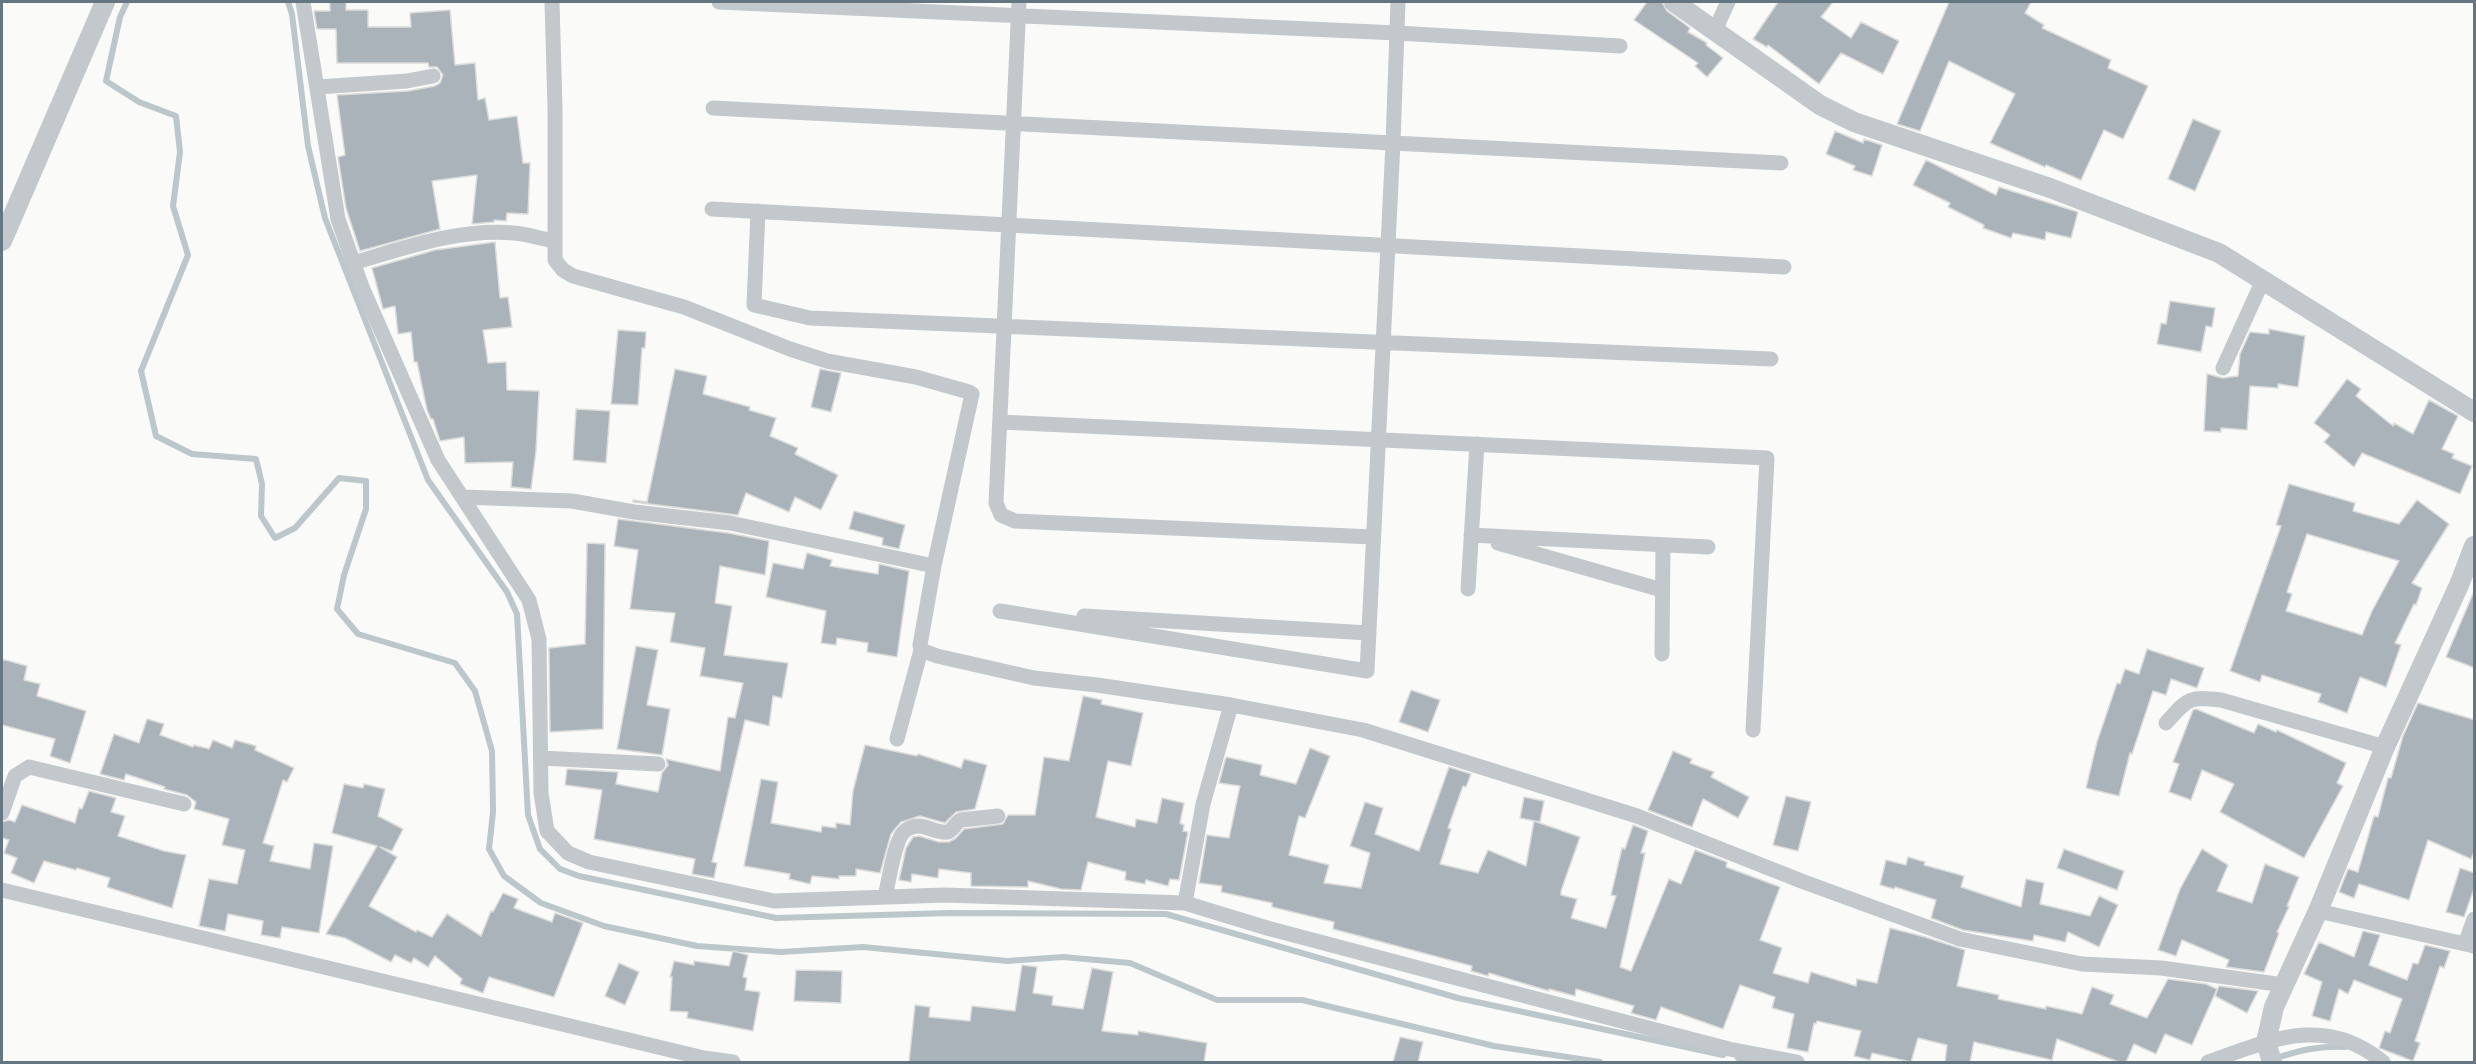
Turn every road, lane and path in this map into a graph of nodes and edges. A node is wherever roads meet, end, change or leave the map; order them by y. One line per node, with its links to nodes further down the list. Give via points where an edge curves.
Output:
1 (105, 2): 21 (street)
2 (303, 2): 13 (street)
3 (552, 2): 22 (street)
4 (719, 2): 8 (street)
5 (1398, 2): 10 (street)
6 (1674, 2): 9 (street)
7 (1728, 2): 9 (street)
8 (1018, 9): 10 (street); 15 (street)
9 (1714, 30): 26 (street, via 1820,105 1854,122 2178,236 2219,253)
10 (1397, 33): 11 (street); 16 (street)
11 (1620, 46)
12 (433, 76): 13 (street)
13 (317, 87): 24 (street, via 338,219)
14 (713, 108): 15 (street)
15 (1013, 123): 16 (street); 20 (street)
16 (1393, 143): 17 (street); 23 (street)
17 (1782, 163)
18 (712, 209): 19 (street)
19 (758, 211): 20 (street); 27 (street, via 754,305 810,318)
20 (1008, 225): 23 (street); 27 (street)
21 (2, 241)
22 (555, 241): 24 (street, via 514,233 466,234); 41 (street, via 555,260 573,276 684,307 827,361 916,377 969,392 972,399)
23 (1388, 245): 25 (street); 28 (street)
24 (353, 263): 35 (street, via 438,460)
25 (1784, 267)
26 (2263, 280): 30 (street); 31 (street)
27 (1004, 326): 28 (street); 32 (street)
28 (1383, 342): 29 (street); 33 (street)
29 (1771, 359)
30 (2223, 368)
31 (2475, 412)
32 (1000, 422): 33 (street); 37 (street, via 996,503 1001,515 1015,521)
33 (1378, 440): 34 (street); 37 (street)
34 (1477, 444): 36 (street); 49 (street, via 1767,458)
35 (462, 497): 41 (street, via 572,501 730,523); 52 (street, via 529,600 539,639)
36 (1471, 535): 38 (street); 42 (street); 43 (street)
37 (1373, 537): 44 (street)
38 (1663, 545): 40 (street); 43 (street)
39 (2475, 546): 51 (street)
40 (1708, 548)
41 (934, 566): 45 (street)
42 (1468, 589)
43 (1662, 590): 46 (street)
44 (1369, 633): 44 (street, via 1357,633 1000,612 1367,671)
45 (921, 650): 47 (street, via 1034,678); 50 (street)
46 (1662, 654)
47 (1231, 705): 59 (street, via 1203,804); 63 (street, via 1363,730 1637,816 1960,939 2082,964 2161,968)
48 (2166, 723): 51 (street, via 2186,700 2198,697 2221,700)
49 (1753, 730)
50 (897, 739)
51 (2385, 747): 60 (street)
52 (541, 758): 53 (street); 58 (street, via 547,831 568,853 589,861 774,901)
53 (658, 764)
54 (184, 804): 55 (street, via 29,767 15,776)
55 (2, 813)
56 (998, 816): 58 (street, via 961,819 945,832 922,826 905,831 899,840)
57 (2, 890): 65 (street)
58 (885, 897): 59 (street, via 945,895)
59 (1185, 903): 66 (street, via 1729,1049)
60 (2318, 911): 62 (street); 63 (street)
61 (2475, 919): 62 (street)
62 (2470, 945)
63 (2284, 985): 64 (street, via 2272,1014)
64 (2269, 1051): 67 (street); 68 (street, via 2298,1036 2338,1036)
65 (733, 1062)
66 (1797, 1062)
67 (2208, 1062)
68 (2383, 1062)

